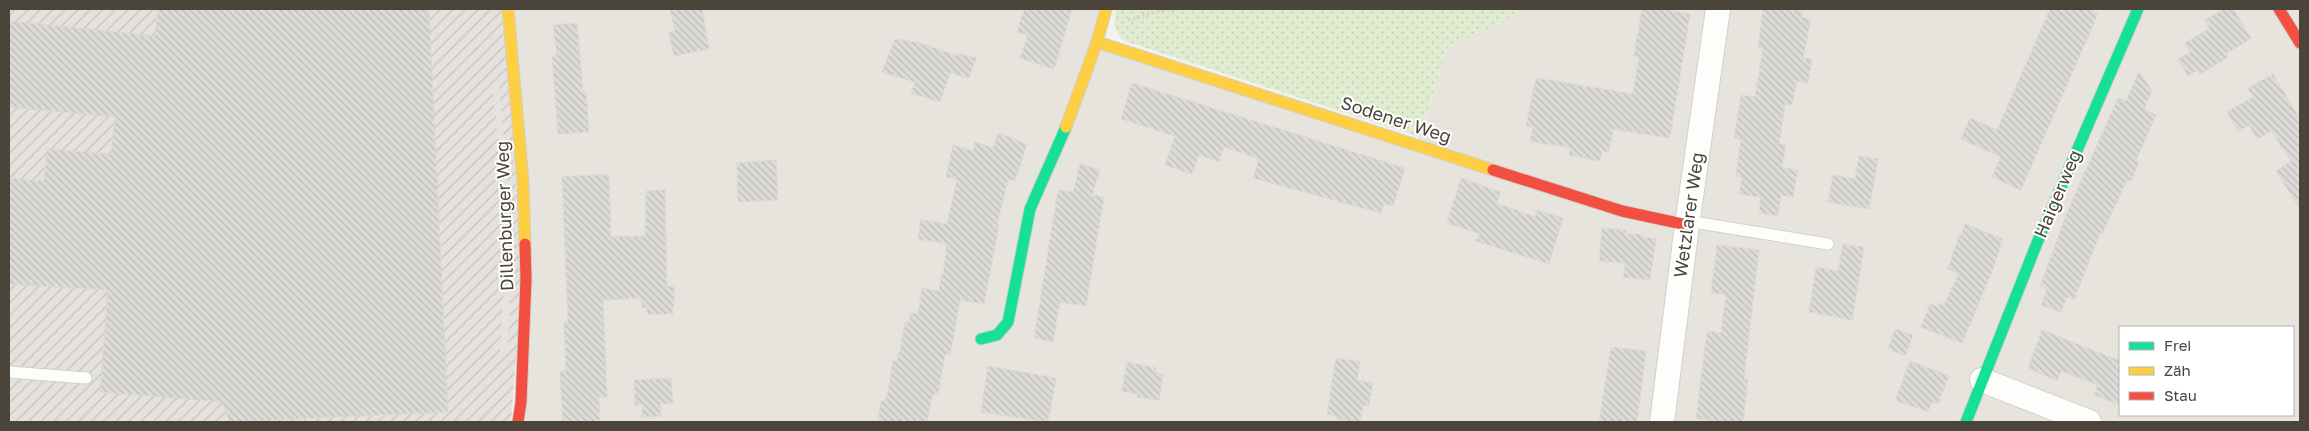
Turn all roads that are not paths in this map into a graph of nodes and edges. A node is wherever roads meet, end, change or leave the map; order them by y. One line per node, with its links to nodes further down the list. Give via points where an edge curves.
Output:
1 (508, 9): 14 (street, Dillenburger Weg, via 523,182 526,279)
2 (1106, 9): 6 (street)
3 (1718, 9): 8 (street, Wetzlarer Weg)
4 (2138, 9): 13 (street, Haigerweg)
5 (2279, 9): 7 (street)
6 (1098, 36): 8 (street, Sodener Weg, via 1622,211); 10 (street, via 1062,139 1030,209 1008,322 994,339)
7 (2300, 44)
8 (1687, 223): 9 (lane); 15 (street, Wetzlarer Weg)
9 (1828, 244)
10 (981, 339)
11 (9, 372): 12 (lane)
12 (86, 378)
13 (1982, 380): 16 (street, Haigerweg); 17 (street)
14 (518, 422)
15 (1662, 422)
16 (1966, 422)
17 (2089, 422)

